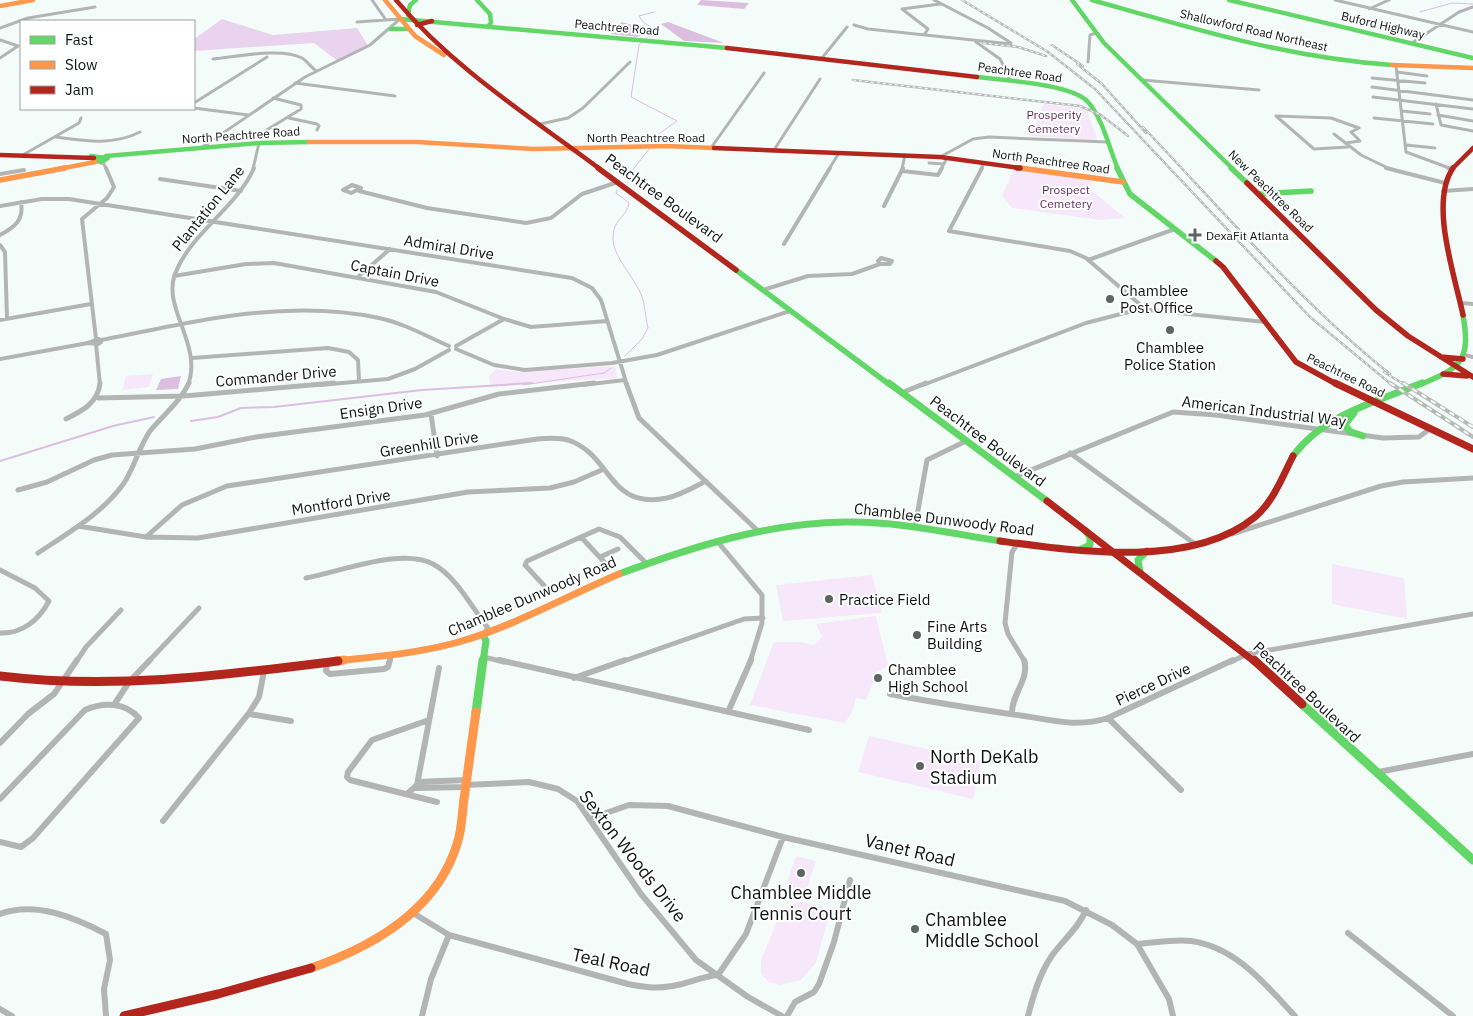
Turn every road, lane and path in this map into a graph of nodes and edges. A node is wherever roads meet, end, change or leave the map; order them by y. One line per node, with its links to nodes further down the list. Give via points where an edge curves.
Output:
1 (33, 0): 13 (main road)
2 (372, 0): 22 (street)
3 (385, 0): 20 (main road, Peachtree Boulevard)
4 (396, 0): 19 (main road, Peachtree Boulevard)
5 (416, 0): 19 (main road, via 410,5)
6 (477, 0): 30 (main road, via 490,14 492,23)
7 (934, 0): 14 (street)
8 (1072, 0): 37 (main road, New Peachtree Road)
9 (1092, 0): 52 (main road, Shallowford Road Northeast, via 1292,53)
10 (1229, 0): 42 (main road, Buford Highway)
11 (1335, 0): 18 (street)
12 (1388, 0): 18 (street)
13 (17, 1): 15 (main road)
14 (940, 4): 38 (street, via 902,9 928,28); 38 (street, via 988,28 1011,44)
15 (0, 5)
16 (94, 7): 21 (street)
17 (1473, 7): 28 (street)
18 (1369, 9): 28 (street)
19 (409, 17): 20 (main road, Peachtree Road); 24 (main road, Peachtree Road); 29 (main road, Peachtree Boulevard)
20 (400, 19): 22 (street); 33 (street); 34 (main road, Peachtree Boulevard)
21 (33, 20)
22 (386, 20): 25 (street)
23 (20, 21): 31 (street)
24 (432, 21): 29 (main road); 30 (main road, Peachtree Road)
25 (357, 22)
26 (20, 24): 31 (street)
27 (854, 25): 35 (street)
28 (1439, 25): 36 (street); 42 (street)
29 (417, 26): 51 (main road, Peachtree Boulevard)
30 (488, 26): 45 (main road, Peachtree Road)
31 (1, 27)
32 (839, 28): 39 (street)
33 (391, 29): 34 (main road); 53 (street, via 364,49)
34 (408, 29): 51 (main road, Peachtree Boulevard)
35 (868, 29): 38 (street); 39 (street, via 847,27)
36 (1473, 32)
37 (1096, 33): 49 (street, via 1090,35); 59 (main road, New Peachtree Road)
38 (924, 35)
39 (838, 38): 45 (street)
40 (0, 40): 44 (street, via 18,46)
41 (976, 42): 58 (street, via 1000,59)
42 (1412, 43): 46 (main road, Buford Highway)
43 (269, 56): 47 (street); 53 (street, via 301,57); 71 (street)
44 (0, 58)
45 (822, 58): 58 (main road, Peachtree Road)
46 (1473, 58)
47 (213, 59)
48 (630, 62): 84 (street, via 583,108 568,118)
49 (1088, 62)
50 (1473, 68): 52 (main road, Shallowford Road Northeast)
51 (466, 69): 84 (main road, Peachtree Boulevard)
52 (1396, 69): 55 (street); 60 (street)
53 (316, 71): 61 (street)
54 (764, 74): 98 (street)
55 (1427, 76)
56 (1372, 78): 60 (street)
57 (820, 80): 101 (street)
58 (1008, 80): 92 (main road, Peachtree Road, via 1060,88 1082,96 1092,106)
59 (1142, 80): 64 (street); 127 (main road, New Peachtree Road)
60 (1398, 80): 62 (street); 65 (street)
61 (296, 83): 66 (street); 68 (street)
62 (1425, 84)
63 (1372, 87): 65 (street)
64 (1258, 90)
65 (1399, 90): 69 (street); 70 (street)
66 (395, 96)
67 (1373, 97): 69 (street)
68 (273, 98): 77 (street); 80 (street, via 301,105 301,109)
69 (1400, 100): 72 (street); 75 (street)
70 (1473, 100)
71 (195, 102)
72 (1436, 104): 74 (street); 78 (street)
73 (195, 108): 77 (street)
74 (1473, 109)
75 (1402, 111): 76 (street); 82 (street)
76 (1430, 114)
77 (248, 115): 96 (street)
78 (1438, 115): 83 (street); 89 (street, via 1441,125)
79 (82, 118): 91 (street)
80 (289, 118): 86 (street, via 317,124); 87 (street)
81 (1374, 118): 82 (street)
82 (1403, 121): 85 (street); 95 (street)
83 (1473, 121)
84 (540, 124): 97 (main road, Peachtree Boulevard)
85 (1433, 124)
86 (317, 130)
87 (266, 131)
88 (140, 132): 91 (street, via 126,139 103,143)
89 (1473, 132)
90 (1334, 134): 94 (street)
91 (55, 137): 106 (street)
92 (1107, 142): 110 (street, via 989,137 973,139); 121 (main road, Peachtree Road)
93 (259, 143): 96 (main road, North Peachtree Road); 97 (main road, North Peachtree Road, via 388,142 516,149); 124 (street, Plantation Lane, via 254,173)
94 (1347, 145): 94 (street, via 1360,141 1351,132 1359,128 1351,122 1276,116 1314,149); 122 (street, via 1368,161 1384,168)
95 (1406, 145): 99 (street); 113 (street, via 1406,152 1410,155)
96 (201, 148): 109 (main road, North Peachtree Road)
97 (573, 148): 98 (main road, North Peachtree Road); 120 (main road, Peachtree Boulevard)
98 (711, 148): 101 (main road, North Peachtree Road)
99 (1435, 148)
100 (1473, 148): 103 (main road)
101 (774, 150): 102 (main road, North Peachtree Road)
102 (839, 152): 105 (main road, North Peachtree Road); 135 (street)
103 (1464, 154): 107 (street); 113 (main road)
104 (0, 155): 106 (main road, North Peachtree Road)
105 (906, 155): 110 (main road, North Peachtree Road); 116 (street)
106 (21, 156): 108 (main road, North Peachtree Road)
107 (1473, 157)
108 (76, 159): 109 (main road, North Peachtree Road); 109 (main road); 114 (main road)
109 (100, 160): 114 (main road); 129 (street, via 114,187)
110 (944, 160): 111 (street); 112 (main road, North Peachtree Road); 116 (street, via 938,174)
111 (929, 163)
112 (984, 163): 121 (main road, North Peachtree Road); 138 (street, via 949,231 1055,246)
113 (1454, 167): 122 (main road)
114 (63, 168): 119 (main road)
115 (24, 170): 117 (street)
116 (902, 171): 131 (street)
117 (0, 174)
118 (160, 179): 124 (street)
119 (0, 180)
120 (618, 182): 125 (street, via 578,196 554,218 526,223 427,208); 142 (main road, Peachtree Boulevard)
121 (1123, 182): 133 (main road, Peachtree Road, via 1135,198)
122 (1444, 187): 123 (street); 143 (main road, via 1444,217)
123 (1473, 189)
124 (241, 191): 132 (street, Plantation Lane)
125 (359, 191)
126 (1311, 191): 127 (main road)
127 (1259, 194): 157 (main road, New Peachtree Road, via 1376,310)
128 (21, 202): 129 (street, Admiral Drive, via 54,198); 130 (street, Admiral Drive); 134 (street, via 24,212 21,221)
129 (99, 204): 132 (street, Admiral Drive); 144 (street, via 82,219)
130 (0, 206)
131 (884, 206)
132 (214, 222): 137 (street, Admiral Drive); 140 (street, Plantation Lane, via 190,247)
133 (1175, 229): 138 (street); 152 (main road, Peachtree Road, via 1223,267)
134 (0, 235)
135 (784, 244)
136 (0, 245): 148 (street, via 6,252)
137 (390, 249): 141 (street); 151 (street, Admiral Drive, via 575,279 594,287)
138 (1088, 260): 146 (street)
139 (880, 264): 142 (street, via 856,274 808,276)
140 (174, 276): 141 (street, Captain Drive, via 246,264 274,263); 153 (street, via 173,292)
141 (358, 278): 149 (street, Captain Drive, via 436,292)
142 (763, 290): 147 (main road, Peachtree Boulevard)
143 (1461, 302): 145 (street); 158 (main road, via 1468,341)
144 (91, 304): 148 (street); 154 (street)
145 (1473, 304)
146 (1144, 308): 152 (street); 168 (street, via 1086,323)
147 (790, 310): 162 (street, via 657,355); 168 (main road, Peachtree Boulevard)
148 (7, 319): 150 (street)
149 (504, 319): 151 (street, Captain Drive, via 541,328); 156 (street)
150 (0, 320)
151 (607, 321): 162 (street, Admiral Drive)
152 (1265, 322): 174 (main road, Peachtree Road, via 1301,366)
153 (184, 325): 154 (street); 155 (street, via 276,311 332,312 389,321); 160 (street)
154 (98, 341): 161 (street); 170 (street)
155 (449, 348): 156 (street); 167 (street, Commander Drive, via 415,369 388,379)
156 (456, 348): 162 (street, via 494,365 525,370)
157 (1437, 356): 158 (main road); 163 (main road, New Peachtree Road)
158 (1464, 357): 159 (street); 163 (main road, Chamblee Dunwoody Road)
159 (1473, 357)
160 (192, 358): 167 (street, via 308,349 339,350 349,352 358,360); 169 (street, via 190,382)
161 (0, 359)
162 (620, 362): 166 (street, Admiral Drive)
163 (1454, 367): 164 (main road, Chamblee Dunwoody Road); 165 (main road, New Peachtree Road)
164 (1440, 374): 165 (main road); 171 (main road, Chamblee Dunwoody Road, via 1379,397)
165 (1472, 377)
166 (625, 380): 172 (street, Ensign Drive, via 498,394); 185 (street, Admiral Drive, via 639,418)
167 (359, 381): 169 (street, Commander Drive)
168 (901, 393): 177 (main road, Peachtree Boulevard)
169 (184, 396): 170 (street, Commander Drive); 179 (street, via 148,434)
170 (98, 398): 173 (street, via 86,410)
171 (1357, 410): 175 (main road, Chamblee Dunwoody Road); 176 (main road, via 1346,427)
172 (431, 414): 179 (street, Ensign Drive, via 256,437 195,449); 181 (street)
173 (66, 418)
174 (1431, 428): 176 (street, American Industrial Way, via 1412,438); 178 (main road, Peachtree Road)
175 (1320, 431): 176 (street, American Industrial Way); 180 (street, American Industrial Way, via 1209,414 1173,412); 191 (main road, Chamblee Dunwoody Road, via 1300,446 1260,513)
176 (1363, 436)
177 (966, 441): 183 (main road, Peachtree Boulevard); 188 (street, via 927,460)
178 (1473, 449)
179 (139, 453): 186 (street, Ensign Drive, via 125,452 103,457 48,482); 187 (street, via 122,485)
180 (1070, 453): 183 (street, American Industrial Way); 197 (street)
181 (437, 456): 182 (street, Greenhill Drive, via 528,440 559,439 586,450); 192 (street, Greenhill Drive, via 227,486 180,504)
182 (604, 469): 185 (street, Greenhill Drive, via 618,489 639,498 667,498); 192 (street, Montford Drive, via 574,482 543,489 468,492 205,537)
183 (1014, 477): 189 (main road, Peachtree Boulevard)
184 (1473, 478): 191 (street, via 1381,486)
185 (706, 481): 190 (street, Admiral Drive)
186 (18, 490)
187 (78, 526): 192 (street, Montford Drive); 202 (street)
188 (916, 527): 190 (main road, Chamblee Dunwoody Road, via 845,520 816,521); 194 (main road, Chamblee Dunwoody Road)
189 (1084, 529): 200 (main road, via 1089,535 1090,545); 203 (main road, Peachtree Boulevard)
190 (758, 531): 195 (main road, Chamblee Dunwoody Road)
191 (1230, 534): 197 (main road, Chamblee Dunwoody Road)
192 (146, 537)
193 (581, 537): 204 (street); 206 (street, via 599,529 609,530 628,543); 210 (street, via 524,565)
194 (1008, 541): 196 (main road, Chamblee Dunwoody Road); 199 (street)
195 (717, 542): 206 (main road, Chamblee Dunwoody Road); 214 (street, via 762,595)
196 (1018, 542): 199 (street); 200 (main road, Chamblee Dunwoody Road)
197 (1195, 544): 201 (main road, Chamblee Dunwoody Road)
198 (618, 549): 204 (street)
199 (1013, 549): 231 (street, via 1004,623 1026,666 1013,698)
200 (1080, 550): 203 (main road, Chamblee Dunwoody Road)
201 (1147, 551): 203 (main road, Chamblee Dunwoody Road); 208 (main road, via 1138,560)
202 (38, 553)
203 (1117, 553): 208 (main road, Peachtree Boulevard)
204 (600, 557): 205 (street)
205 (606, 564)
206 (647, 564): 216 (main road, Chamblee Dunwoody Road)
207 (0, 570): 215 (street, via 51,600 35,620 13,634)
208 (1140, 572): 217 (main road, Peachtree Boulevard)
209 (306, 578): 216 (street, via 398,560 427,562 448,578 488,628)
210 (550, 592)
211 (199, 608): 226 (street)
212 (121, 610): 225 (street, via 86,647)
213 (1473, 614): 217 (street, Pierce Drive)
214 (764, 618): 224 (street, via 744,619); 229 (street)
215 (0, 633)
216 (484, 635): 218 (main road, Chamblee Dunwoody Road, via 440,648); 219 (main road)
217 (1247, 654): 232 (street, Pierce Drive); 238 (main road, Peachtree Boulevard)
218 (391, 656): 220 (main road, Chamblee Dunwoody Road); 220 (street, via 388,667 384,669 330,674 326,671)
219 (484, 657): 224 (street); 239 (main road)
220 (327, 662): 222 (main road, Chamblee Dunwoody Road)
221 (439, 668): 233 (street)
222 (264, 671): 226 (main road, Chamblee Dunwoody Road); 230 (street, via 259,697)
223 (0, 676): 225 (main road, Chamblee Dunwoody Road)
224 (573, 678): 229 (street)
225 (63, 682): 226 (main road, Chamblee Dunwoody Road); 236 (street)
226 (129, 682): 228 (street)
227 (890, 694): 231 (street, Pierce Drive, via 981,712)
228 (114, 705): 243 (street, via 96,705 85,710); 248 (street, via 137,714 139,718 33,838 21,847)
229 (728, 712): 235 (street)
230 (248, 714): 234 (street); 246 (street)
231 (1012, 714): 232 (street, Pierce Drive, via 1069,724 1088,724)
232 (1108, 718): 241 (street)
233 (429, 720): 240 (street); 242 (street, via 372,740 348,772 350,780)
234 (291, 722)
235 (809, 730)
236 (0, 743)
237 (1473, 754): 238 (street)
238 (1375, 773): 249 (main road, Peachtree Boulevard)
239 (466, 784): 240 (street, Sexton Woods Drive); 245 (street, Sexton Woods Drive, via 529,782 558,789 576,801); 252 (main road, via 456,846 446,870)
240 (417, 785): 242 (street)
241 (1181, 790)
242 (407, 794): 244 (street)
243 (0, 799)
244 (437, 802)
245 (589, 819): 247 (street, Vanet Road, via 630,805 668,806); 257 (street, Sexton Woods Drive, via 641,894 696,960)
246 (163, 821)
247 (783, 837): 251 (street, Vanet Road, via 1030,892); 257 (street, via 746,934)
248 (0, 842)
249 (1473, 860)
250 (850, 880): 264 (street, via 819,984 814,992 796,1002)
251 (1086, 910): 256 (street, Vanet Road); 265 (street, via 1082,920 1050,958 1035,990)
252 (413, 912): 255 (street, Teal Road); 261 (main road, via 365,947 303,972)
253 (0, 914): 260 (street, via 27,908 95,927 106,934 110,960 104,990)
254 (1348, 933): 268 (street)
255 (449, 935): 257 (street, Teal Road, via 650,988); 262 (street, via 430,979)
256 (1137, 944): 266 (street, Vanet Road, via 1169,999); 267 (street, via 1191,941 1216,947 1234,957)
257 (718, 975): 263 (street, Sexton Woods Drive)
258 (0, 1009): 259 (street)
259 (12, 1016)
260 (106, 1016)
261 (124, 1016)
262 (422, 1016)
263 (782, 1016)
264 (787, 1016)
265 (1028, 1016)
266 (1173, 1016)
267 (1295, 1016)
268 (1453, 1016)

